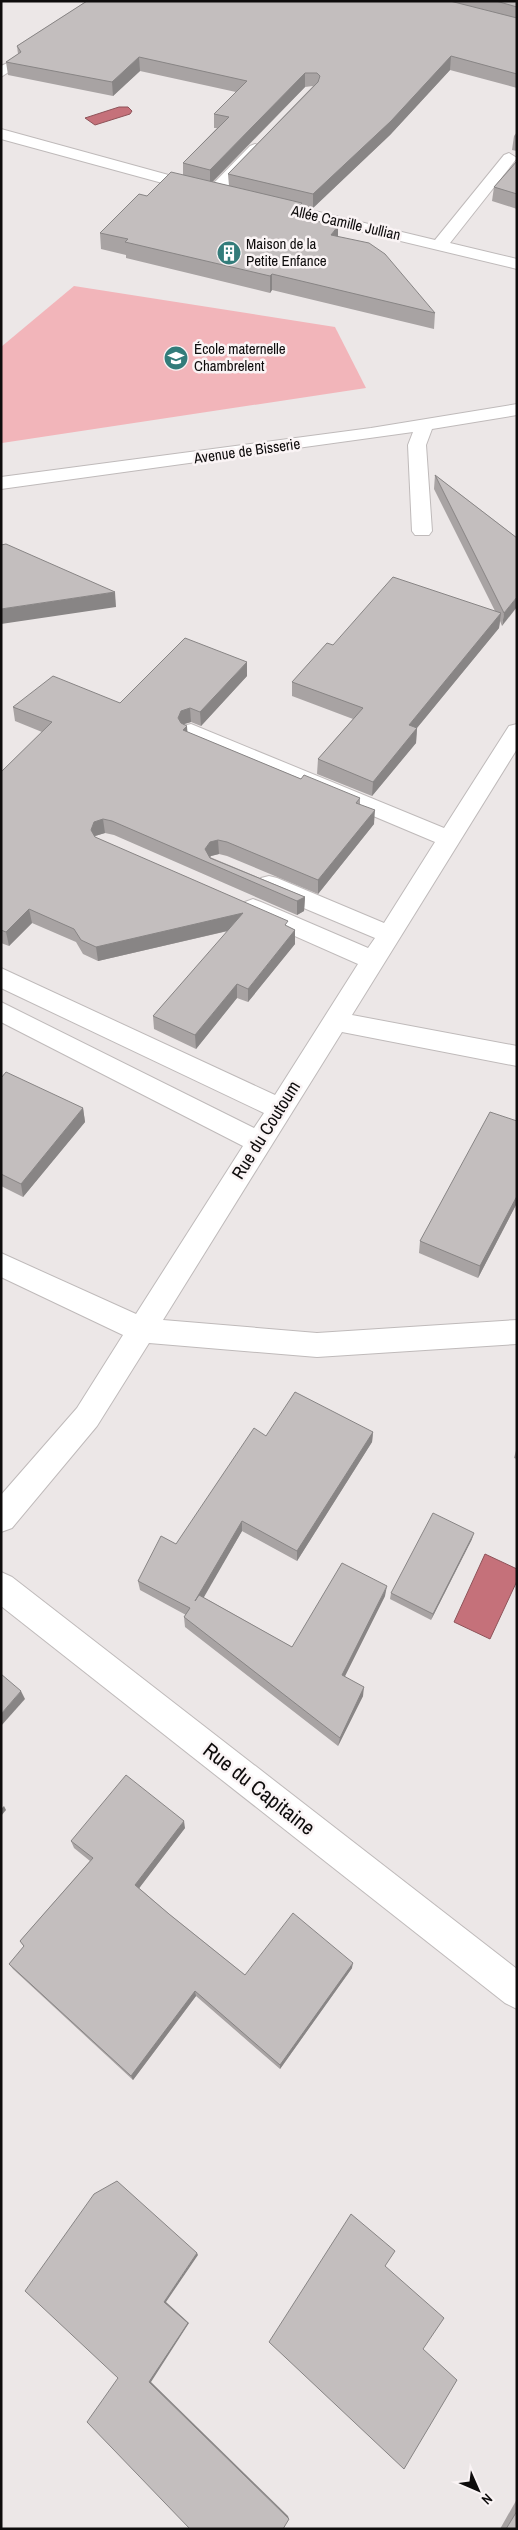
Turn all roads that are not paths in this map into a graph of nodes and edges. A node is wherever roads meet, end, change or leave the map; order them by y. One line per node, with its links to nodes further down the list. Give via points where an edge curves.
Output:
1 (14, 64): 2 (street)
2 (1, 74)
3 (1, 134): 6 (street)
4 (266, 138): 6 (street)
5 (509, 158): 9 (street)
6 (214, 192): 7 (street)
7 (232, 196)
8 (251, 201): 9 (street, Allée Camille Jullian)
9 (439, 246): 10 (street, Allée Camille Jullian)
10 (517, 264)
11 (517, 409): 12 (street, Avenue de Bisserie)
12 (493, 414): 13 (street, Avenue de Bisserie); 14 (street, Avenue de Bisserie)
13 (517, 416)
14 (424, 427): 15 (street, Avenue de Bisserie); 16 (street, via 417,445)
15 (1, 483)
16 (422, 531)
17 (191, 731): 19 (street)
18 (517, 731): 19 (street, Rue du Coutoum)
19 (449, 839): 22 (street, Rue du Coutoum)
20 (246, 875): 22 (street)
21 (230, 898): 23 (street)
22 (390, 934): 23 (street, Rue du Coutoum)
23 (374, 960): 26 (street, Rue du Coutoum)
24 (1, 976): 28 (street)
25 (1, 1011): 29 (street)
26 (336, 1021): 27 (street); 28 (street, Rue du Coutoum)
27 (517, 1056)
28 (280, 1108): 29 (street, Rue du Coutoum)
29 (259, 1142): 31 (street, Rue du Coutoum)
30 (1, 1264): 31 (street)
31 (141, 1330): 32 (street, via 317,1345); 33 (street, Rue du Coutoum, via 87,1417)
32 (517, 1332)
33 (5, 1507)
34 (1, 1587): 35 (street, Rue du Capitaine)
35 (517, 1991)

